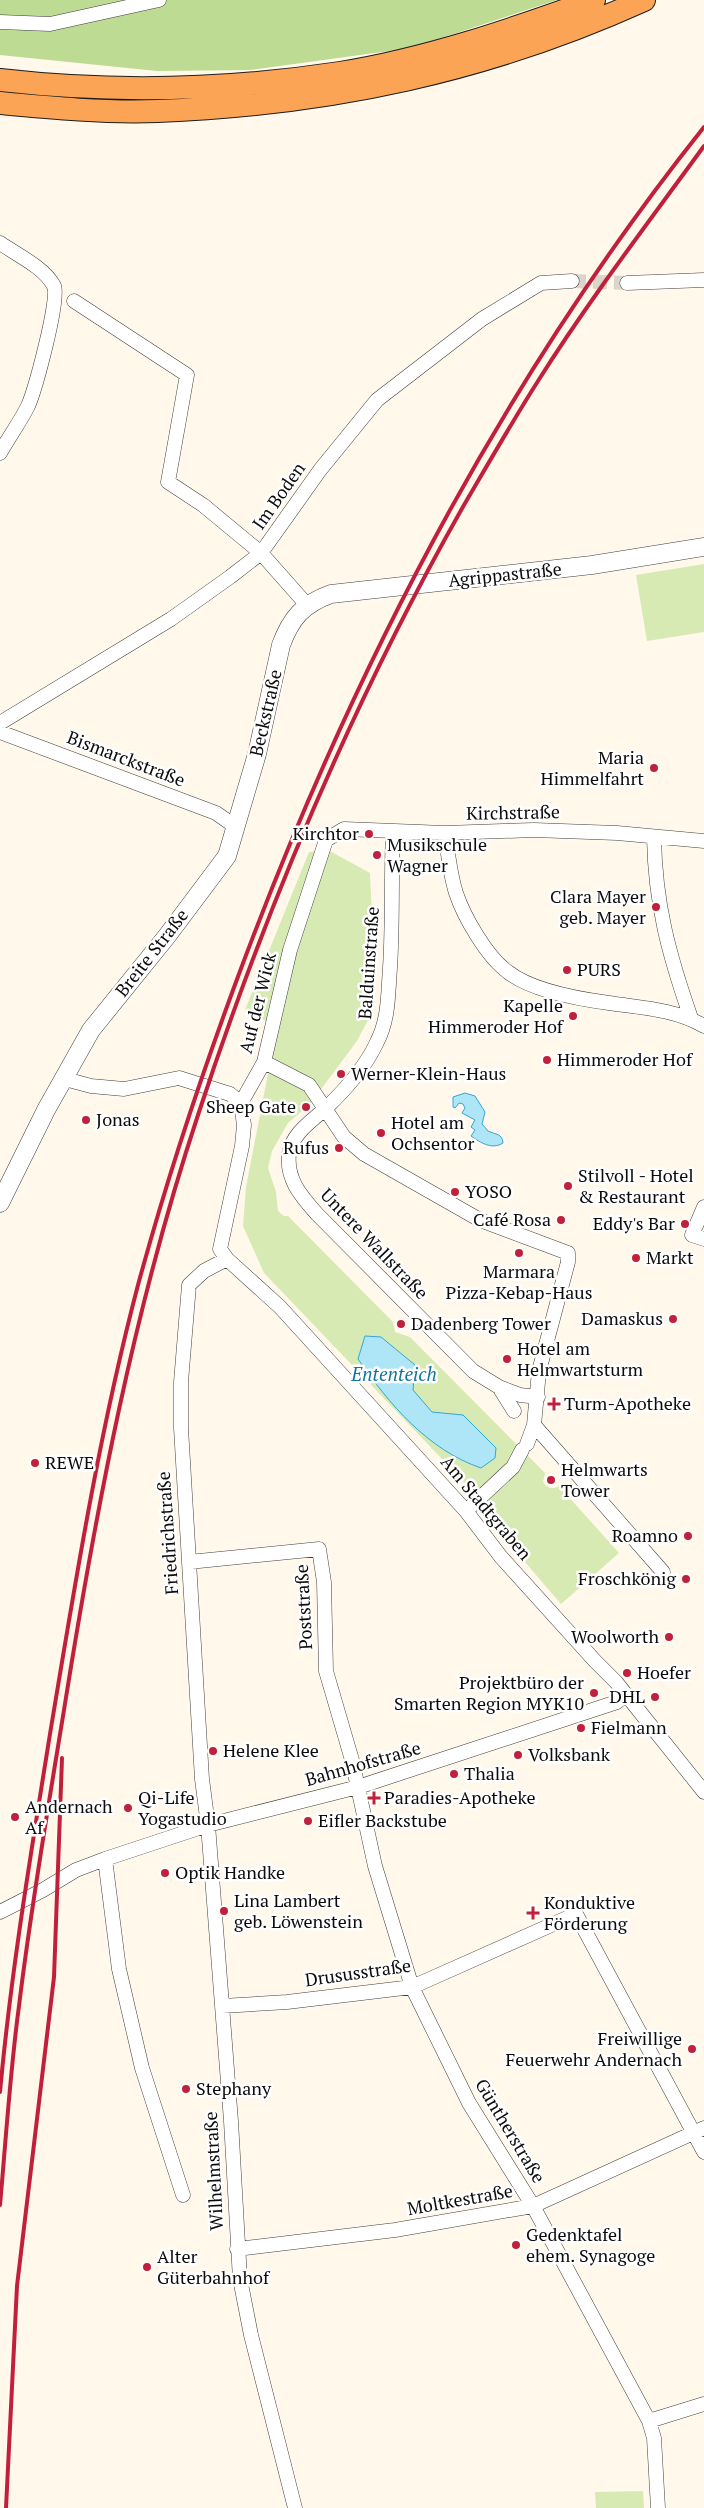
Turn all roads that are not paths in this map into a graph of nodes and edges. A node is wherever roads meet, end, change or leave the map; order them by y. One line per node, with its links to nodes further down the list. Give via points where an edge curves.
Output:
1 (159, 0): 4 (street, via 50,24)
2 (594, 0): 5 (highway)
3 (644, 0): 5 (highway, via 519,49)
4 (0, 22)
5 (449, 59): 7 (highway, via 261,83 156,88); 7 (highway, via 348,93 269,104 157,111)
6 (0, 80): 7 (highway)
7 (92, 98): 8 (highway)
8 (0, 103)
9 (0, 243): 14 (street, via 42,272 55,292 50,328 28,406)
10 (572, 280): 16 (street, Im Boden, via 541,283 482,319 377,400 320,470)
11 (704, 280): 12 (street)
12 (627, 283)
13 (74, 301): 16 (street, via 187,375 168,482 203,505)
14 (0, 452)
15 (704, 547): 17 (street, Agrippastraße, via 592,565 331,594)
16 (261, 553): 17 (street); 18 (street, Im Boden, via 171,619)
17 (307, 605): 20 (street, Beckstraße, via 296,614 281,645 257,754)
18 (0, 723)
19 (0, 732): 20 (street, Bismarckstraße, via 216,813)
20 (236, 827): 29 (street, Breite Straße, via 227,856 91,1030)
21 (393, 831): 22 (street, Kirchstraße); 24 (street, Kirchstraße, via 344,829); 31 (street, Balduinstraße, via 393,924 386,1021 366,1060)
22 (444, 833): 23 (street, Kirchstraße, via 534,830 617,832); 26 (street, via 456,893 465,913 488,951 507,972 531,985 590,1001 675,1012)
23 (654, 837): 25 (street, Kirchstraße); 26 (street, via 654,874 661,917)
24 (326, 840): 28 (street, Auf der Wick, via 290,950)
25 (704, 841)
26 (691, 1018): 27 (street)
27 (704, 1026)
28 (264, 1062): 30 (street, Auf der Wick); 31 (street, via 309,1085)
29 (65, 1079): 30 (street, via 124,1089 178,1078 230,1094); 32 (street, Breite Straße)
30 (241, 1103): 35 (street, via 242,1146 220,1249)
31 (326, 1108): 36 (street, Untere Wallstraße, via 303,1128 289,1154 296,1190 465,1363); 37 (street, via 344,1137 387,1168 480,1220 568,1253 539,1371)
32 (0, 1202)
33 (704, 1207): 34 (street)
34 (698, 1237)
35 (227, 1259): 40 (street, Am Stadtgraben, via 280,1307); 41 (street, Friedrichstraße, via 204,1271 189,1285 180,1428)
36 (499, 1387): 37 (street, Untere Wallstraße, via 520,1395); 38 (street, Untere Wallstraße)
37 (538, 1397): 39 (street)
38 (514, 1411)
39 (534, 1425): 40 (street, via 512,1467); 42 (street)
40 (466, 1511): 43 (street, Am Stadtgraben, via 514,1571)
41 (189, 1562): 44 (street, Poststraße, via 319,1549 324,1582 326,1671); 47 (street, Friedrichstraße, via 202,1779)
42 (663, 1572)
43 (626, 1694): 45 (street, Bahnhofstraße, via 617,1702); 46 (street, Am Stadtgraben)
44 (352, 1760): 45 (street, Güntherstraße)
45 (358, 1787): 47 (street, Bahnhofstraße); 50 (street, Güntherstraße, via 375,1866)
46 (704, 1792)
47 (208, 1825): 48 (street, Bahnhofstraße); 51 (street, Wilhelmstraße)
48 (105, 1859): 49 (street, Bahnhofstraße, via 76,1870); 54 (street, via 119,1969 142,2068)
49 (0, 1912)
50 (412, 1987): 51 (street, Drususstraße); 52 (street, Drususstraße, via 576,1914); 55 (street, Güntherstraße, via 469,2103)
51 (222, 2006): 56 (street, Wilhelmstraße)
52 (698, 2131): 53 (street); 55 (street, Moltkestraße)
53 (704, 2152)
54 (183, 2195)
55 (533, 2206): 56 (street, Moltkestraße, via 395,2230); 58 (street, Güntherstraße)
56 (237, 2249): 59 (street, Wilhelmstraße, via 251,2335)
57 (704, 2404): 58 (street)
58 (649, 2421): 60 (street, Güntherstraße, via 654,2438)
59 (295, 2508)
60 (658, 2508)

